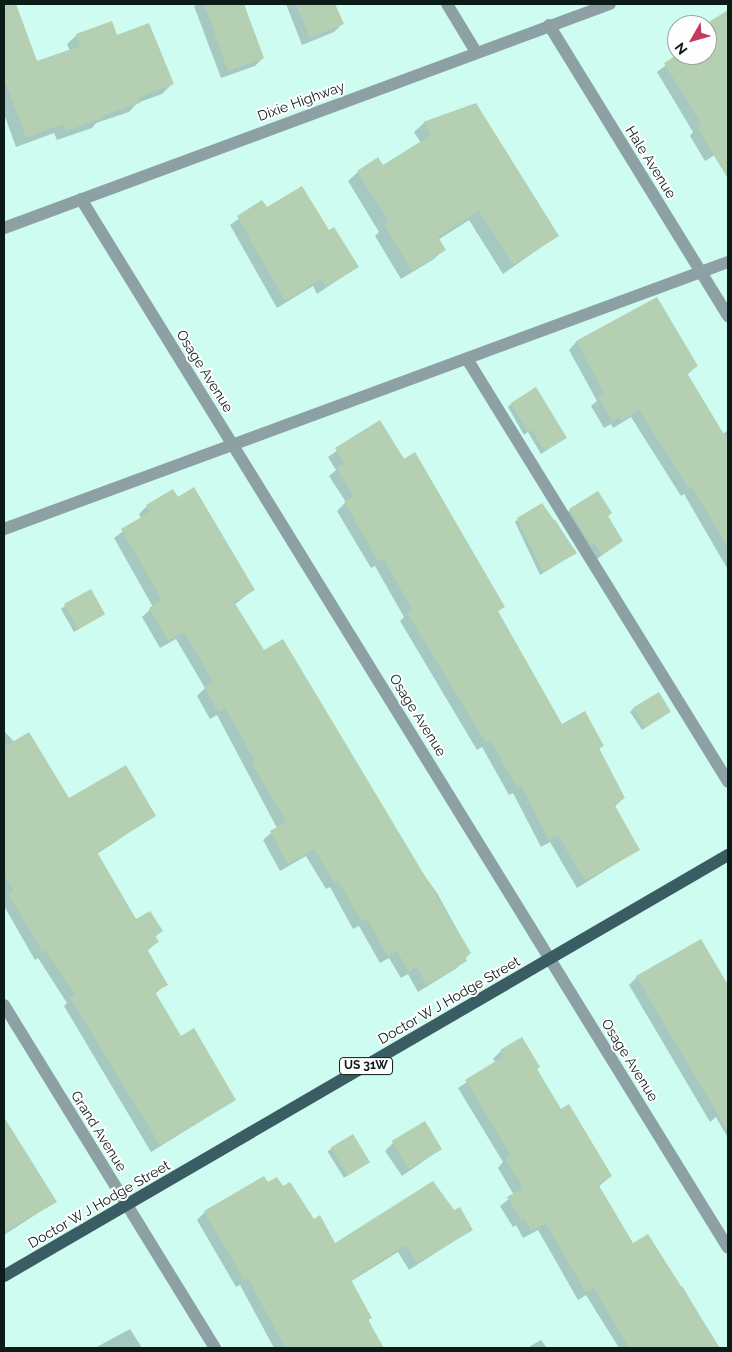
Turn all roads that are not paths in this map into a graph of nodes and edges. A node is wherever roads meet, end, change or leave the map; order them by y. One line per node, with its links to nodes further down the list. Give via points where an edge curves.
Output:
1 (447, 4): 4 (street)
2 (610, 4): 3 (street, Dixie Highway)
3 (549, 24): 4 (street, Dixie Highway); 8 (street, Hale Avenue)
4 (476, 52): 5 (street, Dixie Highway)
5 (81, 199): 6 (street, Dixie Highway); 11 (street, Osage Avenue)
6 (4, 228)
7 (728, 262): 8 (street)
8 (701, 272): 9 (street, Hale Avenue); 10 (street)
9 (728, 316)
10 (467, 360): 11 (street); 13 (street)
11 (234, 446): 12 (street); 15 (street, Osage Avenue)
12 (4, 529)
13 (728, 782)
14 (728, 855): 15 (main road, Doctor W J Hodge Street / US 31W)
15 (550, 959): 17 (main road, Doctor W J Hodge Street / US 31W); 18 (street, Osage Avenue)
16 (4, 1005): 17 (street, Grand Avenue)
17 (127, 1205): 19 (main road, Doctor W J Hodge Street / US 31W); 20 (street, Grand Avenue)
18 (728, 1248)
19 (4, 1276)
20 (215, 1348)

